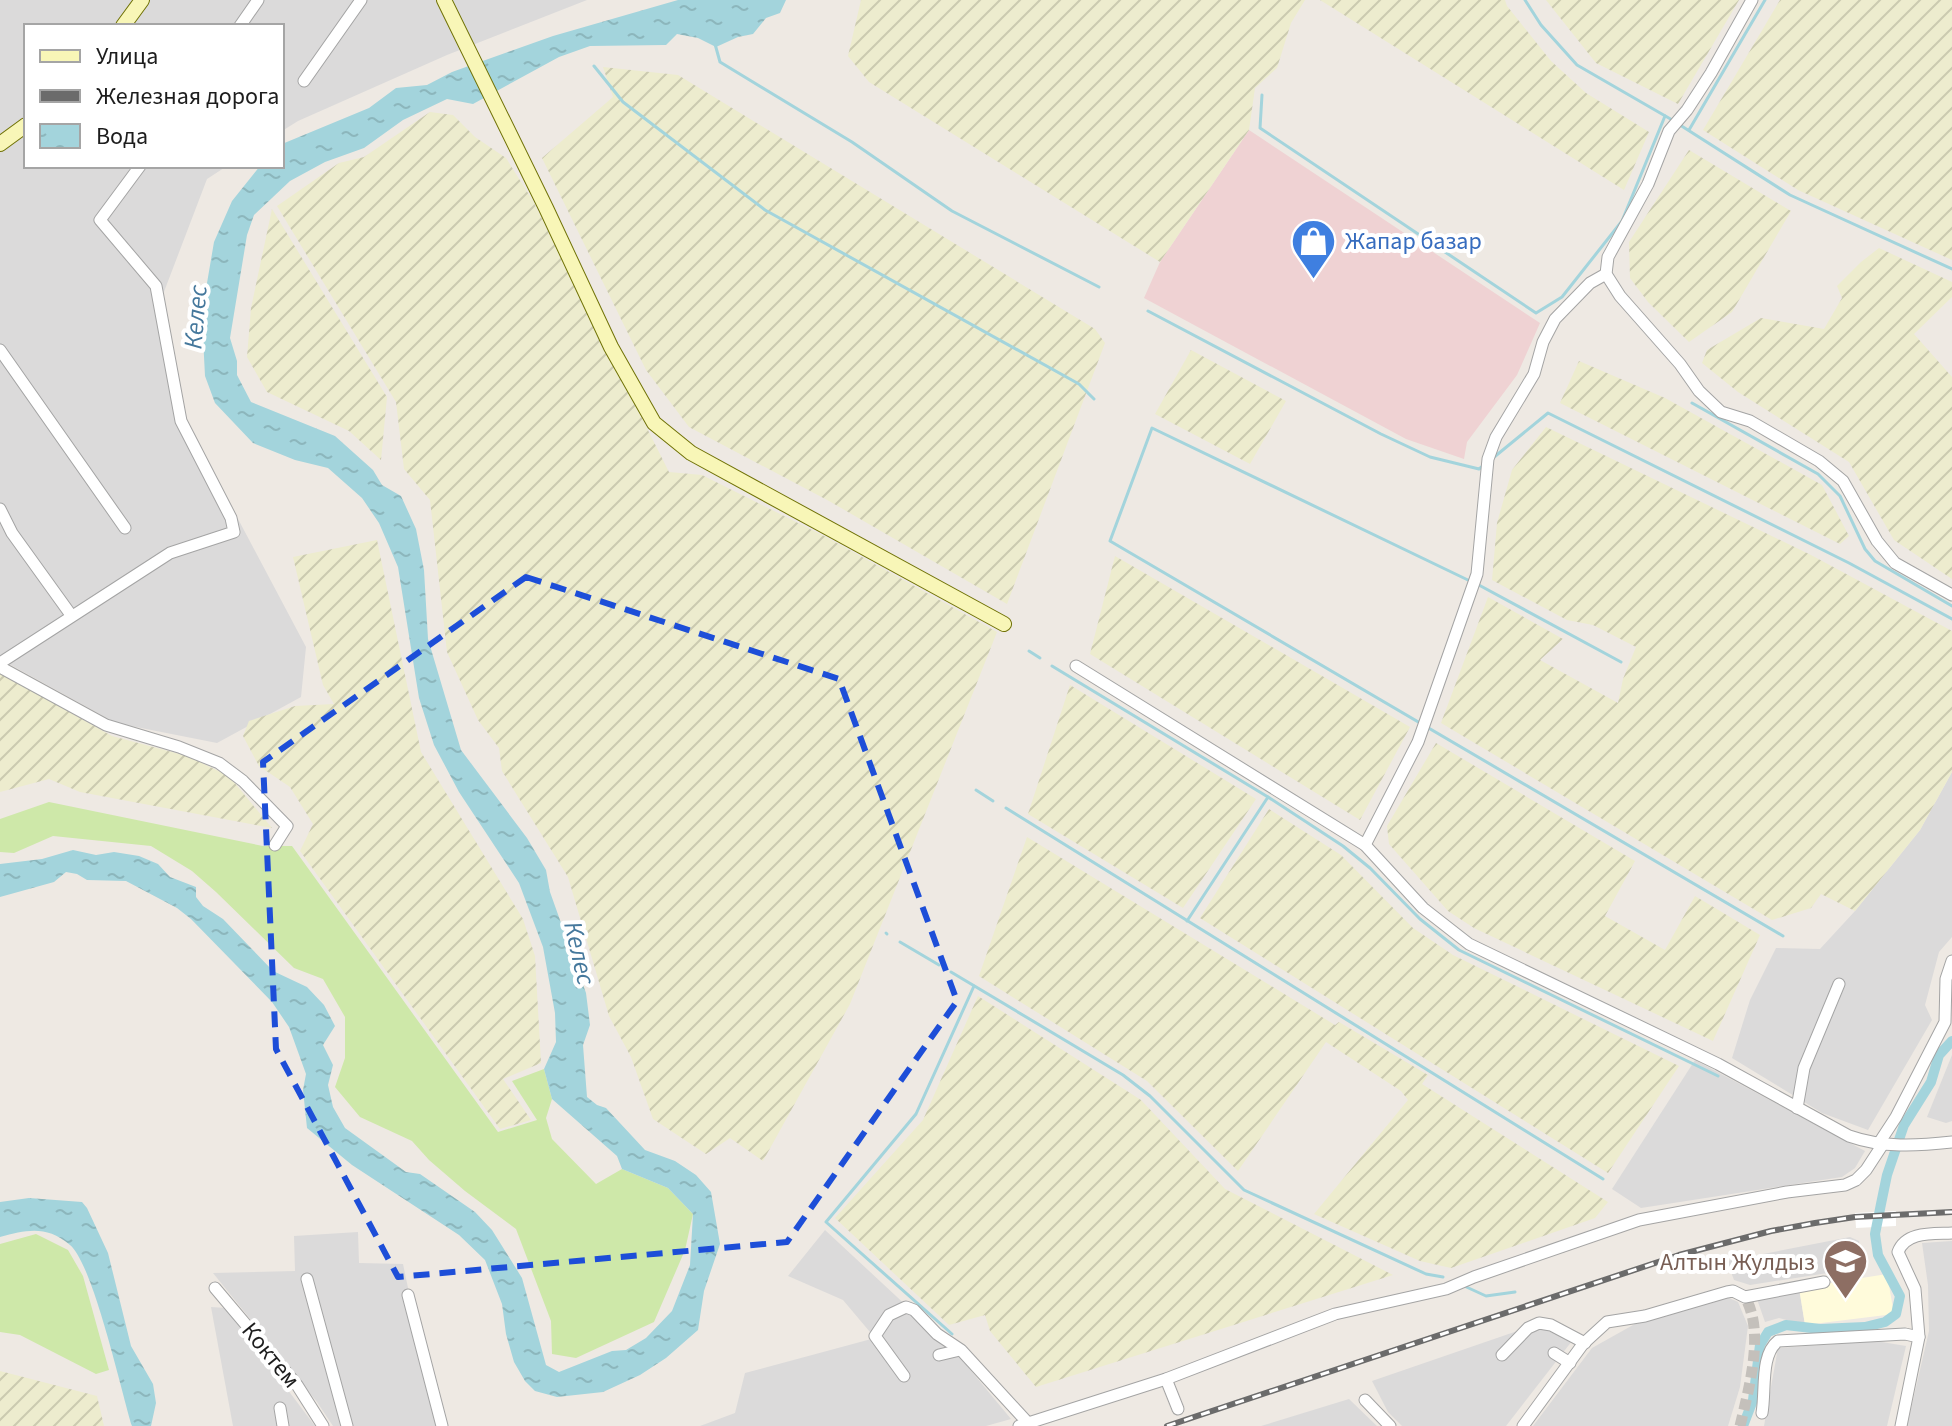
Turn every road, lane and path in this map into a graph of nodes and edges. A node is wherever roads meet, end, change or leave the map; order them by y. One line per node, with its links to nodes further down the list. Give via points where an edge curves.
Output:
1 (142, 0): 6 (street)
2 (258, 0): 7 (street)
3 (361, 0): 8 (street)
4 (444, 0): 18 (street, via 611,347 654,423 691,453)
5 (1752, 0): 12 (street, via 1711,73 1669,131 1648,184 1608,257)
6 (124, 24)
7 (241, 24)
8 (304, 81)
9 (24, 126): 10 (street)
10 (0, 144)
11 (139, 168): 17 (street, via 100,220 156,286 181,421 234,532 170,553)
12 (1606, 274): 16 (street, via 1721,412 1750,421 1819,461 1843,481 1895,563); 22 (street, via 1555,319 1534,374 1496,437 1488,459 1477,574 1418,742)
13 (0, 350): 15 (street)
14 (0, 509): 17 (street)
15 (125, 528)
16 (1952, 595)
17 (71, 615): 19 (street)
18 (1004, 624)
19 (0, 665): 21 (street, via 106,725 219,763 287,826)
20 (1076, 666): 22 (street)
21 (275, 845)
22 (1365, 845): 25 (street, via 1423,908 1469,944 1718,1064)
23 (1952, 961): 27 (street, via 1945,1022)
24 (1839, 984): 25 (street, via 1804,1068)
25 (1797, 1108): 27 (street, via 1849,1136)
26 (1952, 1142): 27 (street)
27 (1885, 1144): 41 (street, via 1866,1170 1845,1185 1639,1220 1446,1289 1335,1314)
28 (1952, 1233): 33 (street, via 1909,1238 1901,1244 1898,1256 1918,1304)
29 (307, 1279): 49 (street, Коктем)
30 (1824, 1282): 34 (street, via 1745,1297 1727,1292 1645,1316 1611,1320)
31 (215, 1288): 48 (street, Коктем, via 297,1385)
32 (408, 1295): 50 (street)
33 (1919, 1337): 45 (street, via 1778,1341 1767,1354); 53 (street)
34 (1585, 1343): 38 (street, via 1539,1323); 39 (street)
35 (961, 1350): 37 (street); 40 (street, via 910,1308 900,1308 875,1336); 46 (street)
36 (1554, 1353): 39 (street)
37 (939, 1355)
38 (1502, 1355)
39 (1570, 1363): 52 (street)
40 (904, 1376)
41 (1166, 1379): 44 (street); 46 (street)
42 (1365, 1400): 51 (street)
43 (280, 1408): 47 (street, Коктем)
44 (1178, 1409)
45 (1762, 1413)
46 (1023, 1425)
47 (283, 1426)
48 (323, 1426)
49 (347, 1426)
50 (442, 1426)
51 (1390, 1426)
52 (1523, 1426)
53 (1901, 1426)

